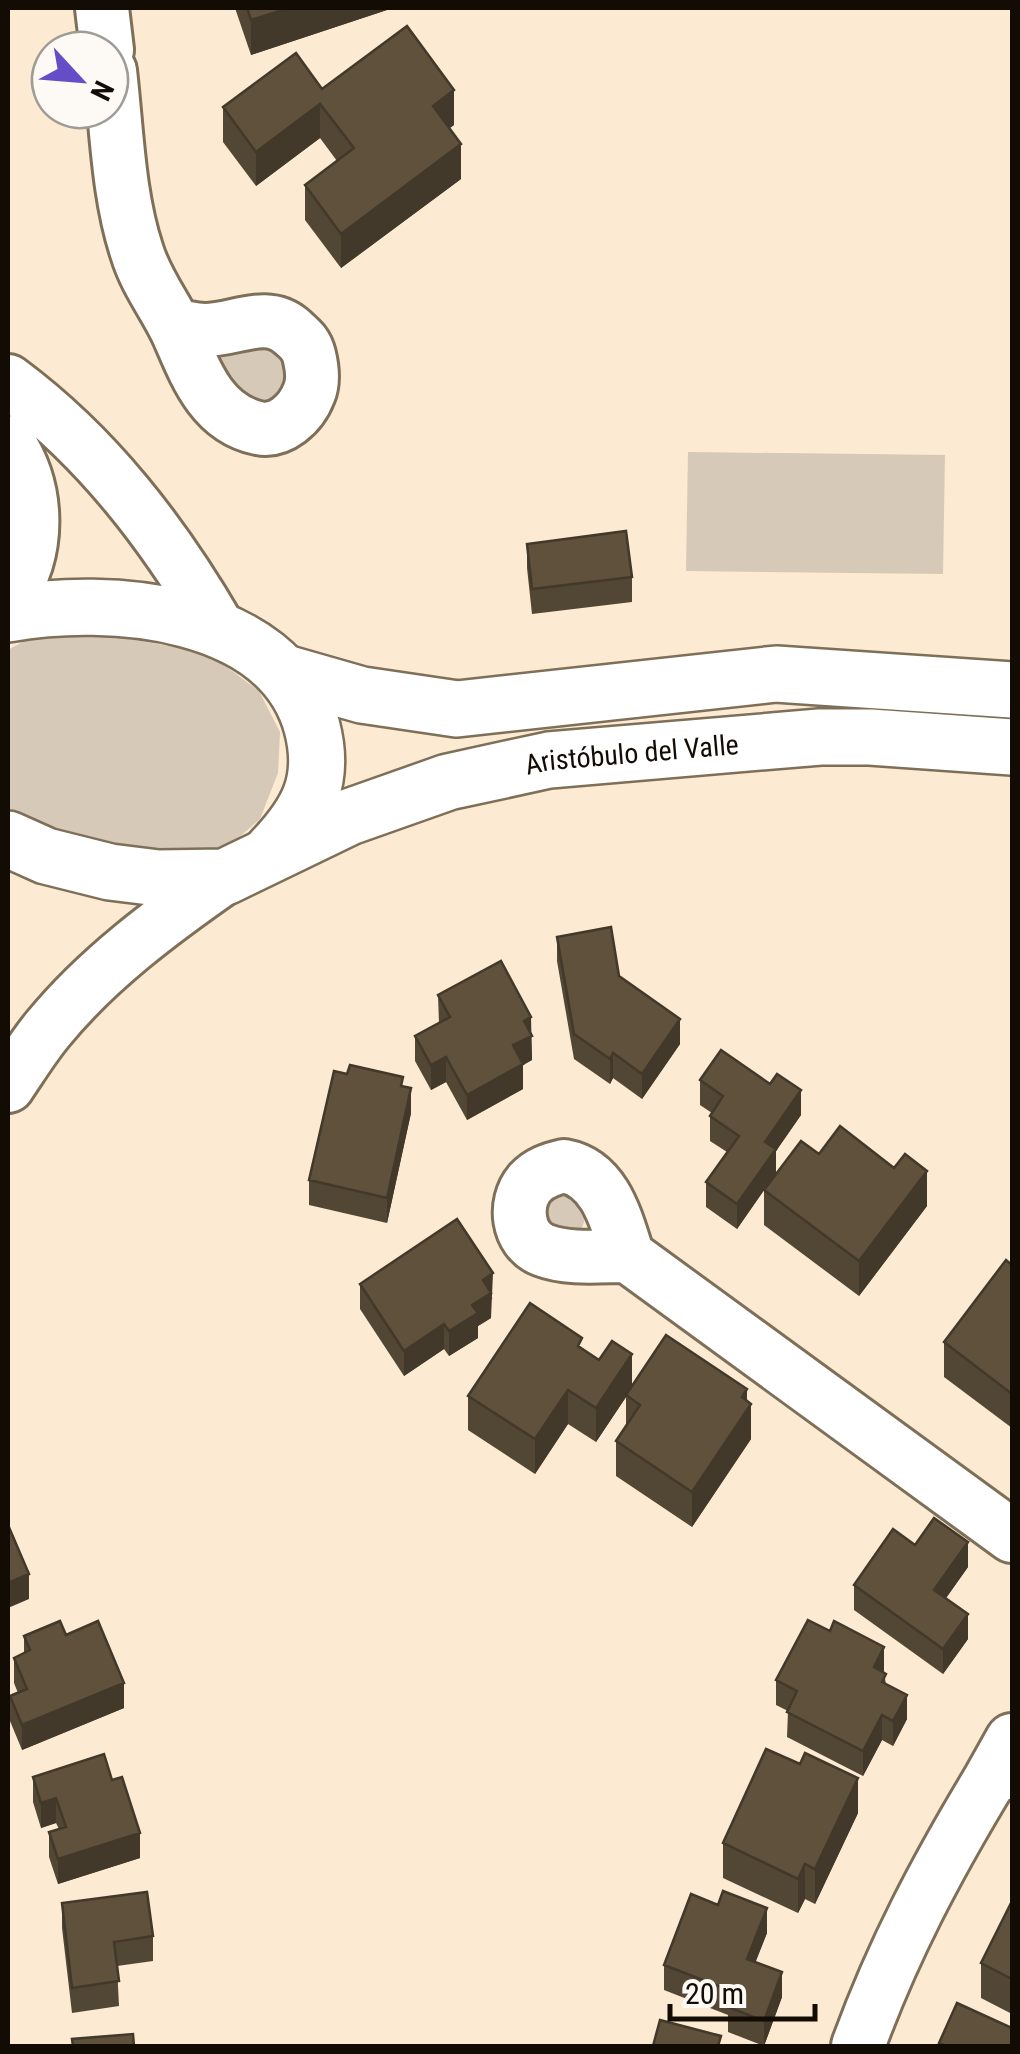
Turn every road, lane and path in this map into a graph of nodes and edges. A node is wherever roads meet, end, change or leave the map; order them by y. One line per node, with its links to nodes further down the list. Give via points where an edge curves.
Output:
1 (117, 130): 2 (street, via 136,250)
2 (175, 326)
3 (8, 381): 5 (street)
4 (8, 442): 6 (street)
5 (92, 455): 6 (street); 9 (street, via 154,527)
6 (30, 488): 7 (street, via 28,556)
7 (8, 600)
8 (8, 614): 9 (street, via 127,609)
9 (219, 629): 10 (street)
10 (284, 673): 11 (street, via 362,695 457,709 776,674); 14 (street, via 308,710 318,749 314,791 298,823)
11 (1012, 690)
12 (1012, 747): 14 (street, Aristóbulo del Valle, via 820,737 549,760 448,782 349,817)
13 (8, 839): 14 (street, via 46,856 158,878)
14 (246, 867): 15 (street, via 164,920 82,992)
15 (8, 1086)
16 (628, 1256): 17 (street)
17 (1012, 1536)
18 (1005, 1763): 19 (street, via 933,1874)
19 (858, 2046)

